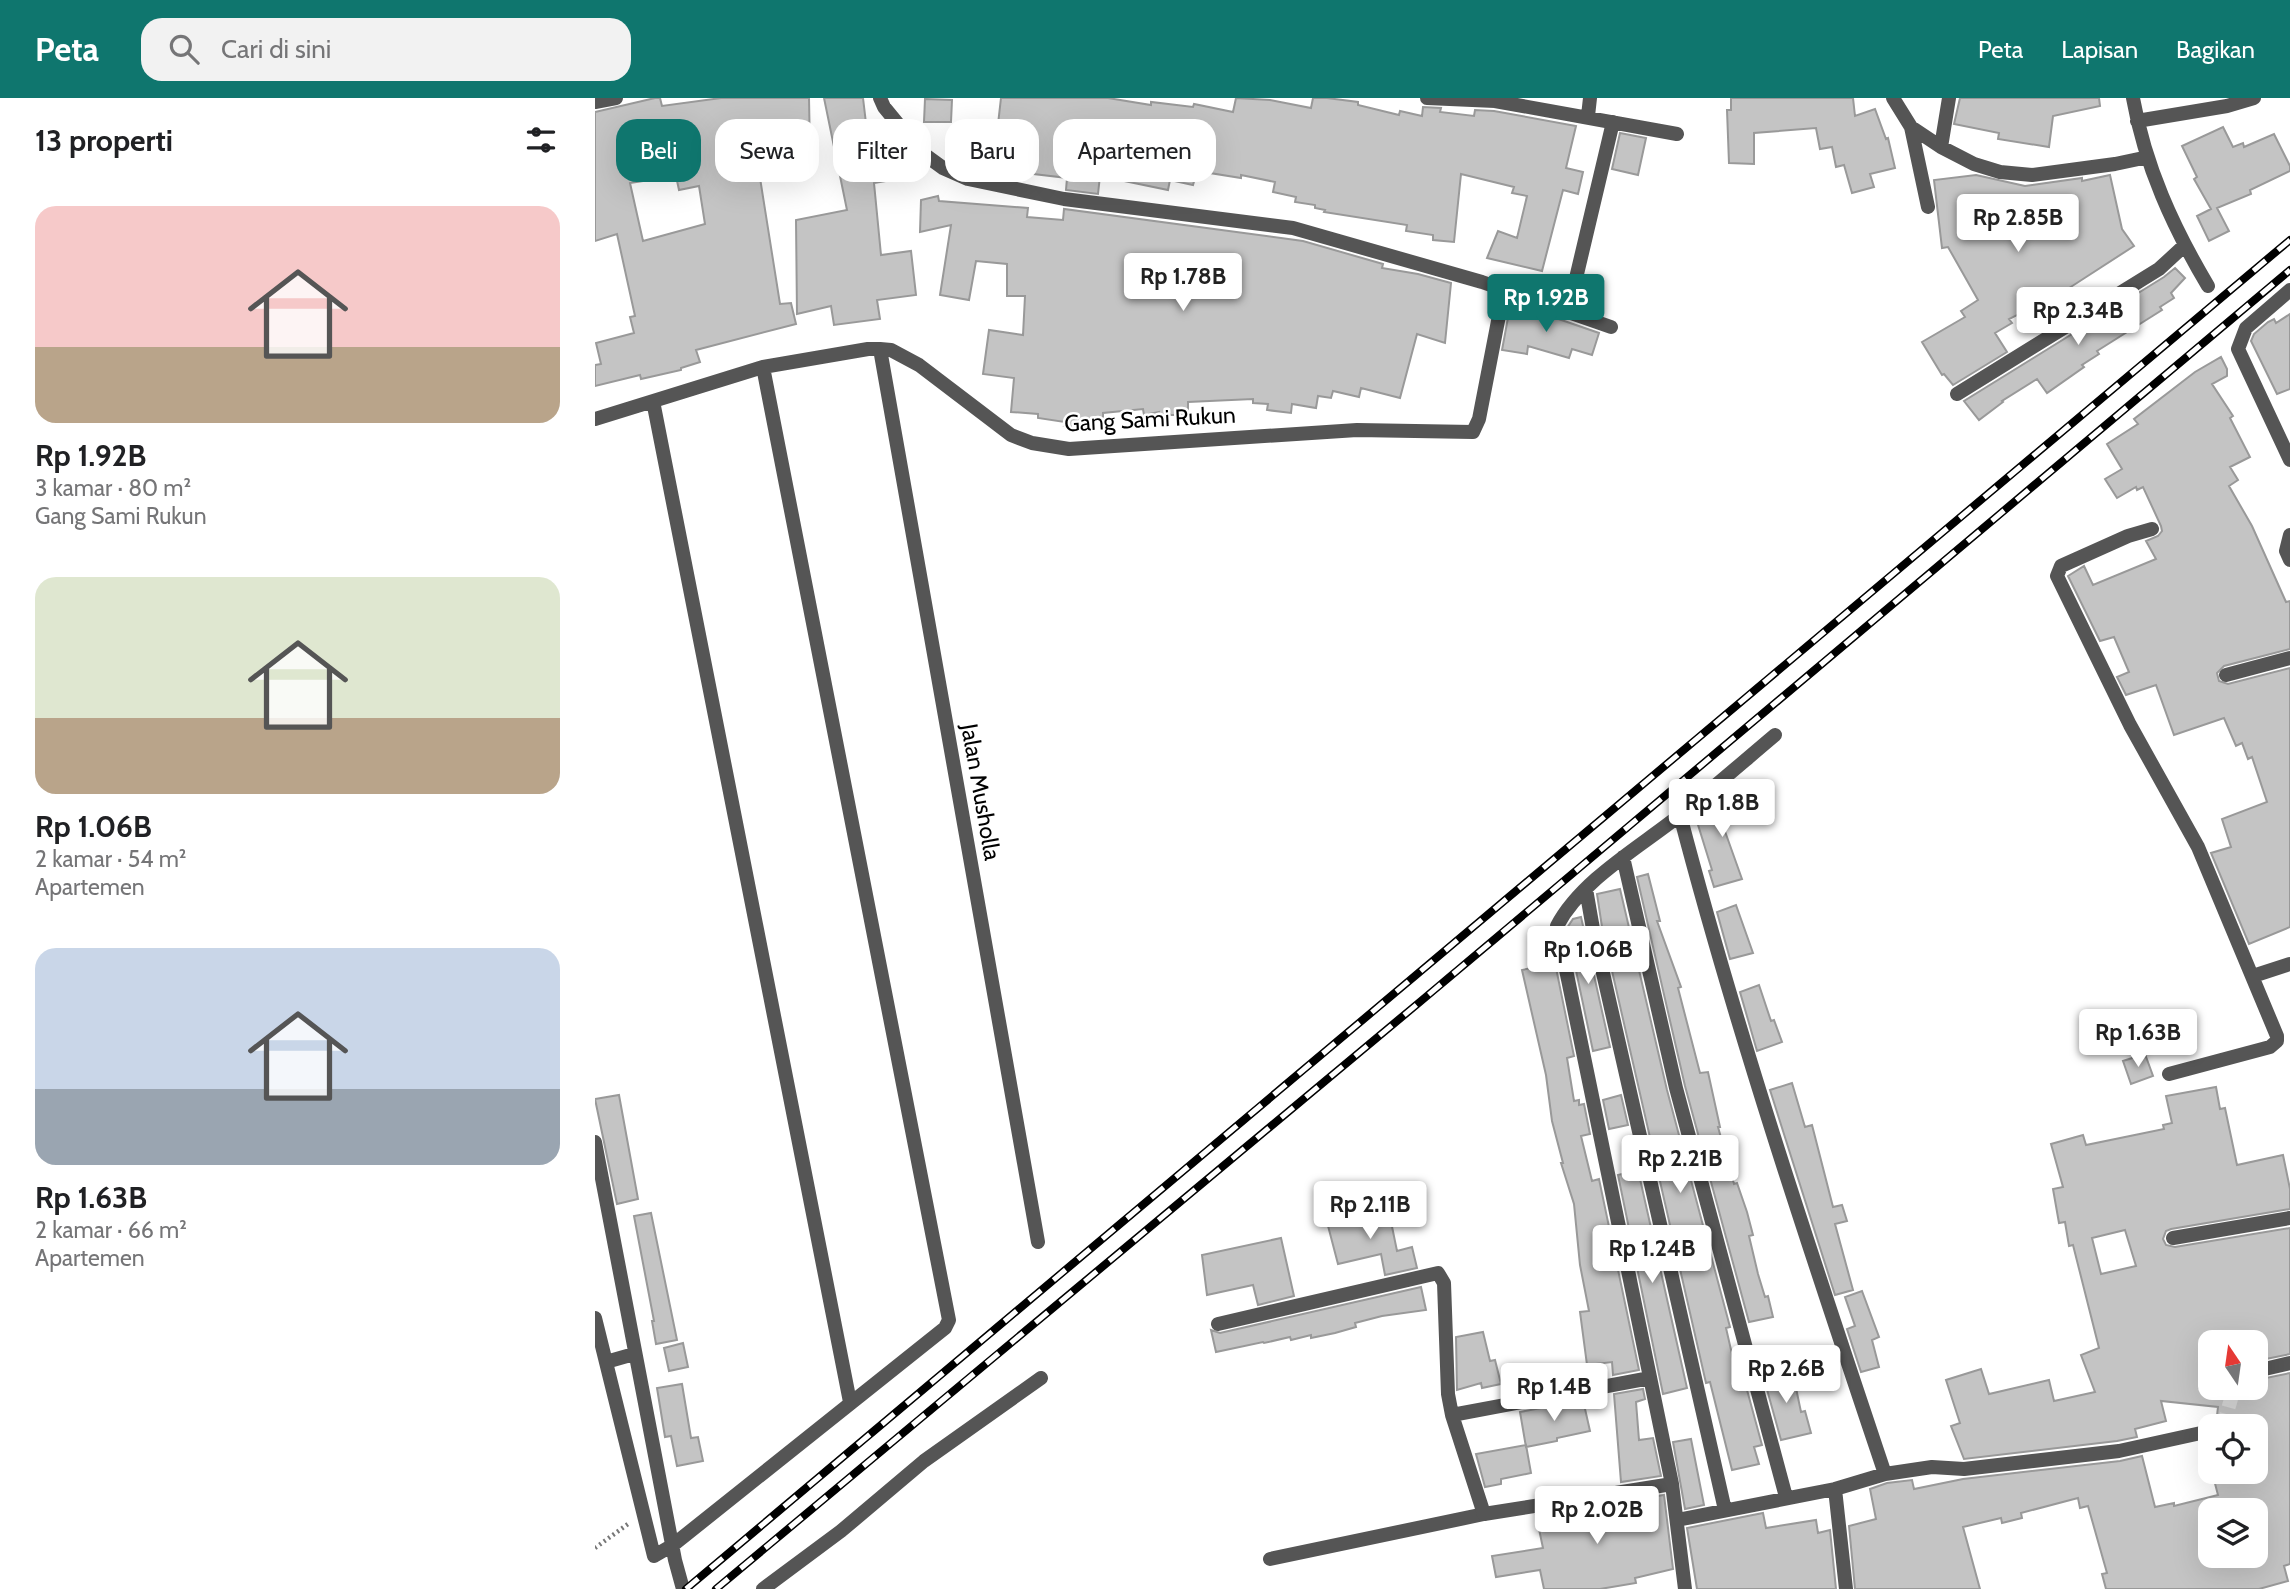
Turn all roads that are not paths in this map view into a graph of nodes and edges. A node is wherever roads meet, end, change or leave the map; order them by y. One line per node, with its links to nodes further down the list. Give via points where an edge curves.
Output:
1 (616, 98): 9 (street)
2 (880, 98): 19 (street, via 921,152 968,179 1064,199 1293,228)
3 (1427, 98): 10 (street, via 1495,101)
4 (1590, 98): 10 (street)
5 (1893, 98): 12 (street)
6 (1949, 98): 15 (street)
7 (2133, 98): 14 (street)
8 (2254, 98): 14 (street)
9 (595, 102)
10 (1588, 116): 11 (street)
11 (1613, 122): 13 (street); 21 (street)
12 (1911, 127): 15 (street); 16 (street)
13 (1677, 134)
14 (2141, 143): 15 (street, via 2115,164 2032,174 1974,164); 17 (street)
15 (1942, 144)
16 (1928, 207)
17 (2184, 246): 18 (street); 25 (street, via 2159,269)
18 (2208, 286)
19 (1504, 290): 21 (street); 23 (street, Gang Sami Rukun, via 1473,432 1357,430 1069,449 1011,435 919,365)
20 (2290, 290): 28 (street, via 2246,328 2238,349)
21 (1568, 312): 22 (street)
22 (1611, 327)
23 (880, 349): 24 (street, Gang Sami Rukun); 45 (street, Jalan Musholla)
24 (763, 367): 26 (street, Gang Sami Rukun); 54 (street, via 949,1320 945,1328)
25 (1957, 394)
26 (653, 401): 27 (street, Gang Sami Rukun); 54 (street)
27 (595, 419)
28 (2290, 460)
29 (2152, 529): 39 (street, via 2061,566 2057,576 2130,725 2198,847)
30 (2290, 535): 31 (street)
31 (2290, 560)
32 (2290, 658): 33 (street)
33 (2227, 675)
34 (1775, 735): 35 (street)
35 (1680, 815): 36 (street); 57 (street, via 1785,1174)
36 (1623, 857): 37 (street); 60 (street, via 1676,1088)
37 (1586, 889): 53 (street, via 1557,926); 61 (street)
38 (2290, 964): 39 (street)
39 (2253, 976): 40 (street, via 2277,1036 2274,1045)
40 (2169, 1074)
41 (595, 1142): 42 (street)
42 (599, 1177): 48 (street)
43 (2290, 1218): 44 (street)
44 (2173, 1238)
45 (1038, 1242)
46 (595, 1318): 49 (street)
47 (1218, 1324): 55 (street, via 1438,1273 1444,1283)
48 (634, 1354): 49 (street); 64 (street)
49 (606, 1363): 64 (street, via 654,1556)
50 (2290, 1363): 51 (street)
51 (2268, 1368)
52 (1041, 1378): 67 (street, via 924,1461)
53 (1650, 1378): 55 (street); 58 (street)
54 (850, 1402): 64 (street)
55 (1452, 1415): 62 (street)
56 (2198, 1434): 57 (street, via 2119,1451)
57 (1885, 1474): 59 (street)
58 (1672, 1484): 62 (street); 63 (street)
59 (1835, 1489): 60 (street); 69 (street)
60 (1786, 1497): 61 (street)
61 (1725, 1510): 63 (street)
62 (1484, 1514): 65 (street)
63 (1677, 1520): 68 (street)
64 (674, 1553): 66 (street)
65 (1270, 1559)
66 (683, 1589)
67 (763, 1589)
68 (1684, 1589)
69 (1846, 1589)

